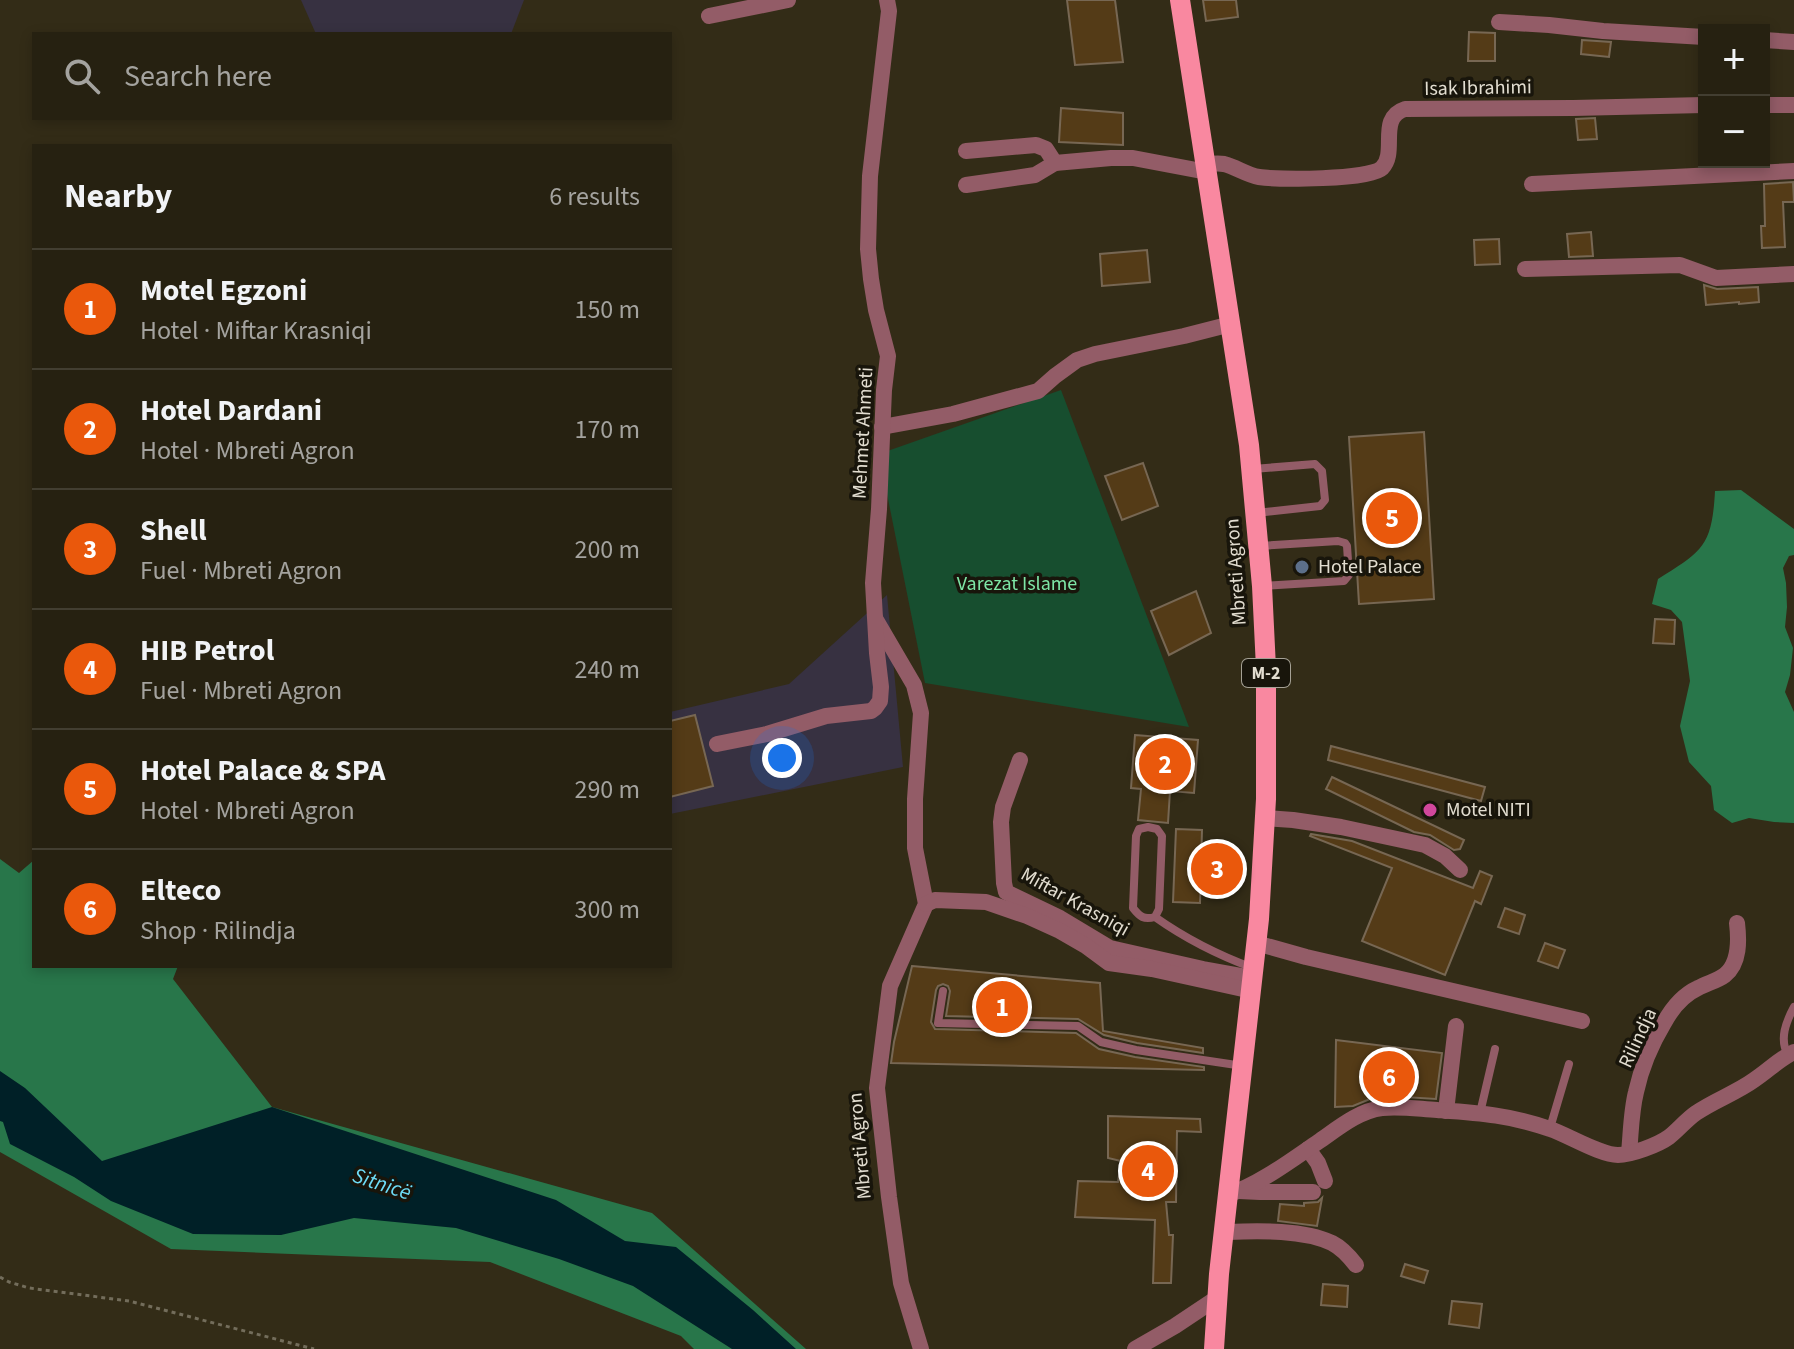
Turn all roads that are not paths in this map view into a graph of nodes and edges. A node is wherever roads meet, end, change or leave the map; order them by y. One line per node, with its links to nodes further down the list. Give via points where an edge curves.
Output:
1 (788, 0): 4 (street)
2 (887, 0): 21 (street, Mehmet Ahmeti, via 868,249 888,356)
3 (1180, 0): 14 (main road, Mbreti Agron / M-2)
4 (709, 16)
5 (1499, 22): 6 (street)
6 (1698, 37)
7 (1770, 40): 8 (street)
8 (1794, 42)
9 (1698, 105): 14 (street, Isak Ibrahimi, via 1405,109 1391,121 1388,154 1375,173 1280,179 1257,177 1221,163)
10 (1770, 105): 11 (street)
11 (1794, 105)
12 (966, 151): 13 (street, via 1036,145)
13 (1055, 163): 14 (street, via 1133,158); 17 (street, via 1035,175)
14 (1206, 168): 20 (main road, Mbreti Agron / M-2)
15 (1794, 171): 16 (street)
16 (1532, 184)
17 (966, 185)
18 (1525, 269): 19 (street, via 1680,265 1716,278)
19 (1794, 274)
20 (1231, 324): 21 (street, via 1095,354 1077,360 1038,391); 22 (main road, Mbreti Agron / M-2)
21 (882, 427): 26 (street, Mehmet Ahmeti)
22 (1252, 470): 23 (main road, Mbreti Agron / M-2); 23 (lane, via 1315,464 1322,471 1325,500 1320,506)
23 (1256, 513): 24 (main road, Mbreti Agron / M-2)
24 (1259, 546): 25 (main road, Mbreti Agron / M-2); 25 (lane, via 1338,541 1347,546 1349,575 1344,581)
25 (1262, 586): 29 (main road, Mbreti Agron / M-2)
26 (875, 620): 27 (street, Mehmet Ahmeti, via 881,687 875,708); 31 (street, via 914,685 921,713 915,848)
27 (717, 744)
28 (1020, 760): 35 (street, Miftar Krasniqi, via 1001,822 1006,892 1110,948)
29 (1265, 818): 30 (street, via 1425,845); 34 (main road, Mbreti Agron / M-2)
30 (1460, 870)
31 (926, 904): 35 (street, via 986,902 1060,931 1109,963); 53 (street, Mbreti Agron, via 890,986 877,1088 901,1283)
32 (1155, 917): 32 (lane, via 1139,916 1133,908 1136,836 1148,827 1162,836); 35 (lane)
33 (1737, 923): 48 (street, Rilindja, via 1738,950 1730,970 1685,997 1663,1024 1636,1092)
34 (1256, 943): 35 (main road, Mbreti Agron / M-2); 38 (street)
35 (1253, 979): 43 (main road, Mbreti Agron / M-2)
36 (943, 991): 43 (lane, via 938,1023 1078,1026 1101,1042)
37 (1794, 1007): 41 (lane, via 1785,1027 1784,1047)
38 (1582, 1021)
39 (1456, 1026): 44 (street)
40 (1495, 1049): 45 (lane)
41 (1791, 1054): 48 (street, via 1692,1116 1668,1138)
42 (1569, 1064): 46 (lane)
43 (1244, 1066): 49 (main road, Mbreti Agron / M-2)
44 (1446, 1111): 45 (street); 47 (street, via 1382,1108)
45 (1480, 1113): 46 (street)
46 (1550, 1129): 48 (street, via 1604,1152)
47 (1308, 1149): 49 (street); 49 (street, via 1318,1163 1319,1186)
48 (1629, 1153)
49 (1234, 1192): 50 (main road, Mbreti Agron / M-2)
50 (1224, 1232): 51 (street, via 1315,1237 1333,1243); 52 (main road, Mbreti Agron / M-2)
51 (1356, 1265)
52 (1217, 1298): 54 (street); 55 (main road, Mbreti Agron / M-2)
53 (921, 1349)
54 (1135, 1349)
55 (1214, 1349)

